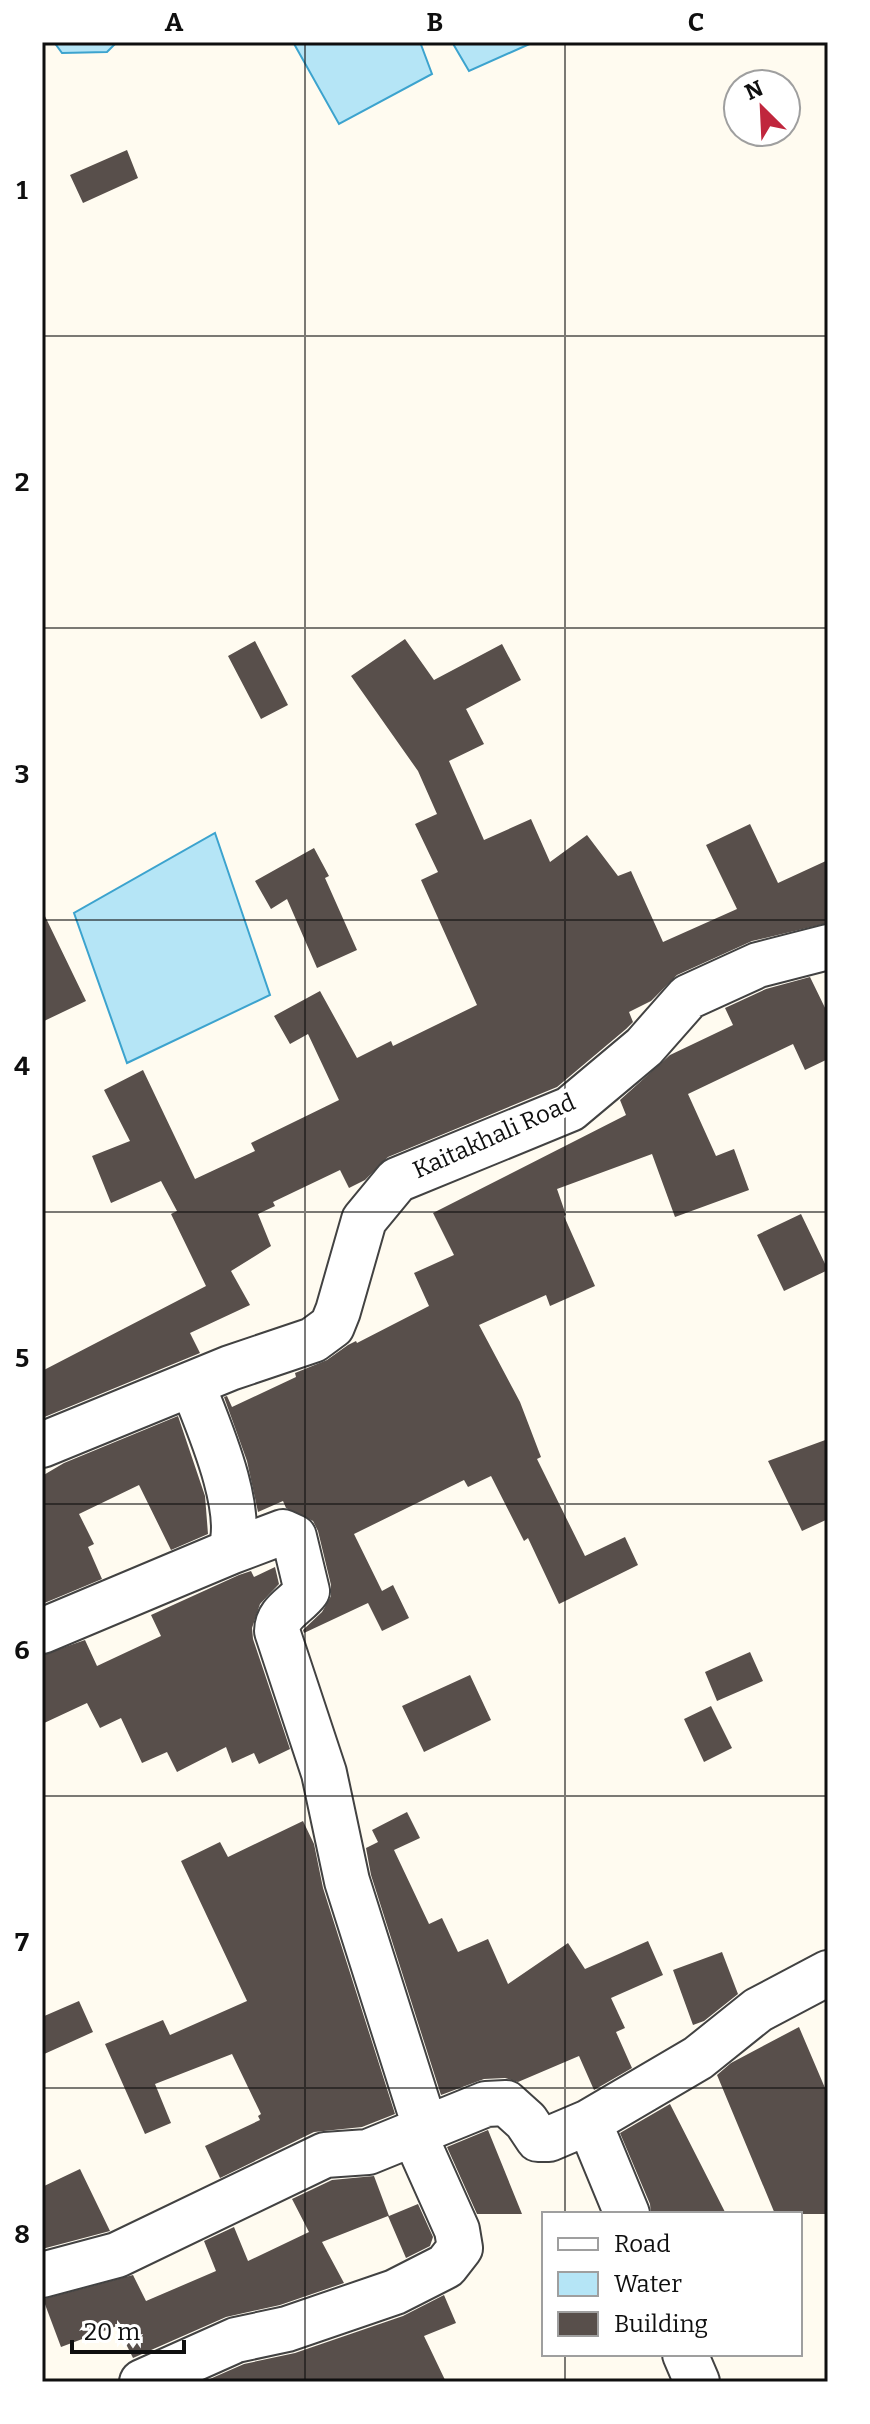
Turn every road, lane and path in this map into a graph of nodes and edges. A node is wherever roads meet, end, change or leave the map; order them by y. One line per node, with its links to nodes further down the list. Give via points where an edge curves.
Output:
1 (828, 947): 2 (street, Kaitakhali Road, via 758,965 688,997 644,1047 570,1109 397,1180 364,1220 332,1326 313,1340)
2 (192, 1384): 3 (street, Kaitakhali Road); 4 (street, via 230,1501 235,1539)
3 (42, 1445)
4 (230, 1552): 5 (street); 8 (street, via 283,1532 294,1537 307,1591 283,1614 277,1631 324,1773 347,1881)
5 (42, 1631)
6 (828, 1973): 7 (street, via 758,2010 698,2058)
7 (589, 2122): 8 (street, via 538,2139 506,2103 496,2103); 9 (street)
8 (420, 2132): 10 (street, via 368,2152 325,2155 117,2255); 12 (street, via 457,2230 460,2248 446,2266 395,2292 287,2329 236,2340)
9 (626, 2212)
10 (42, 2275)
11 (686, 2356): 13 (street)
12 (142, 2382)
13 (697, 2382)

